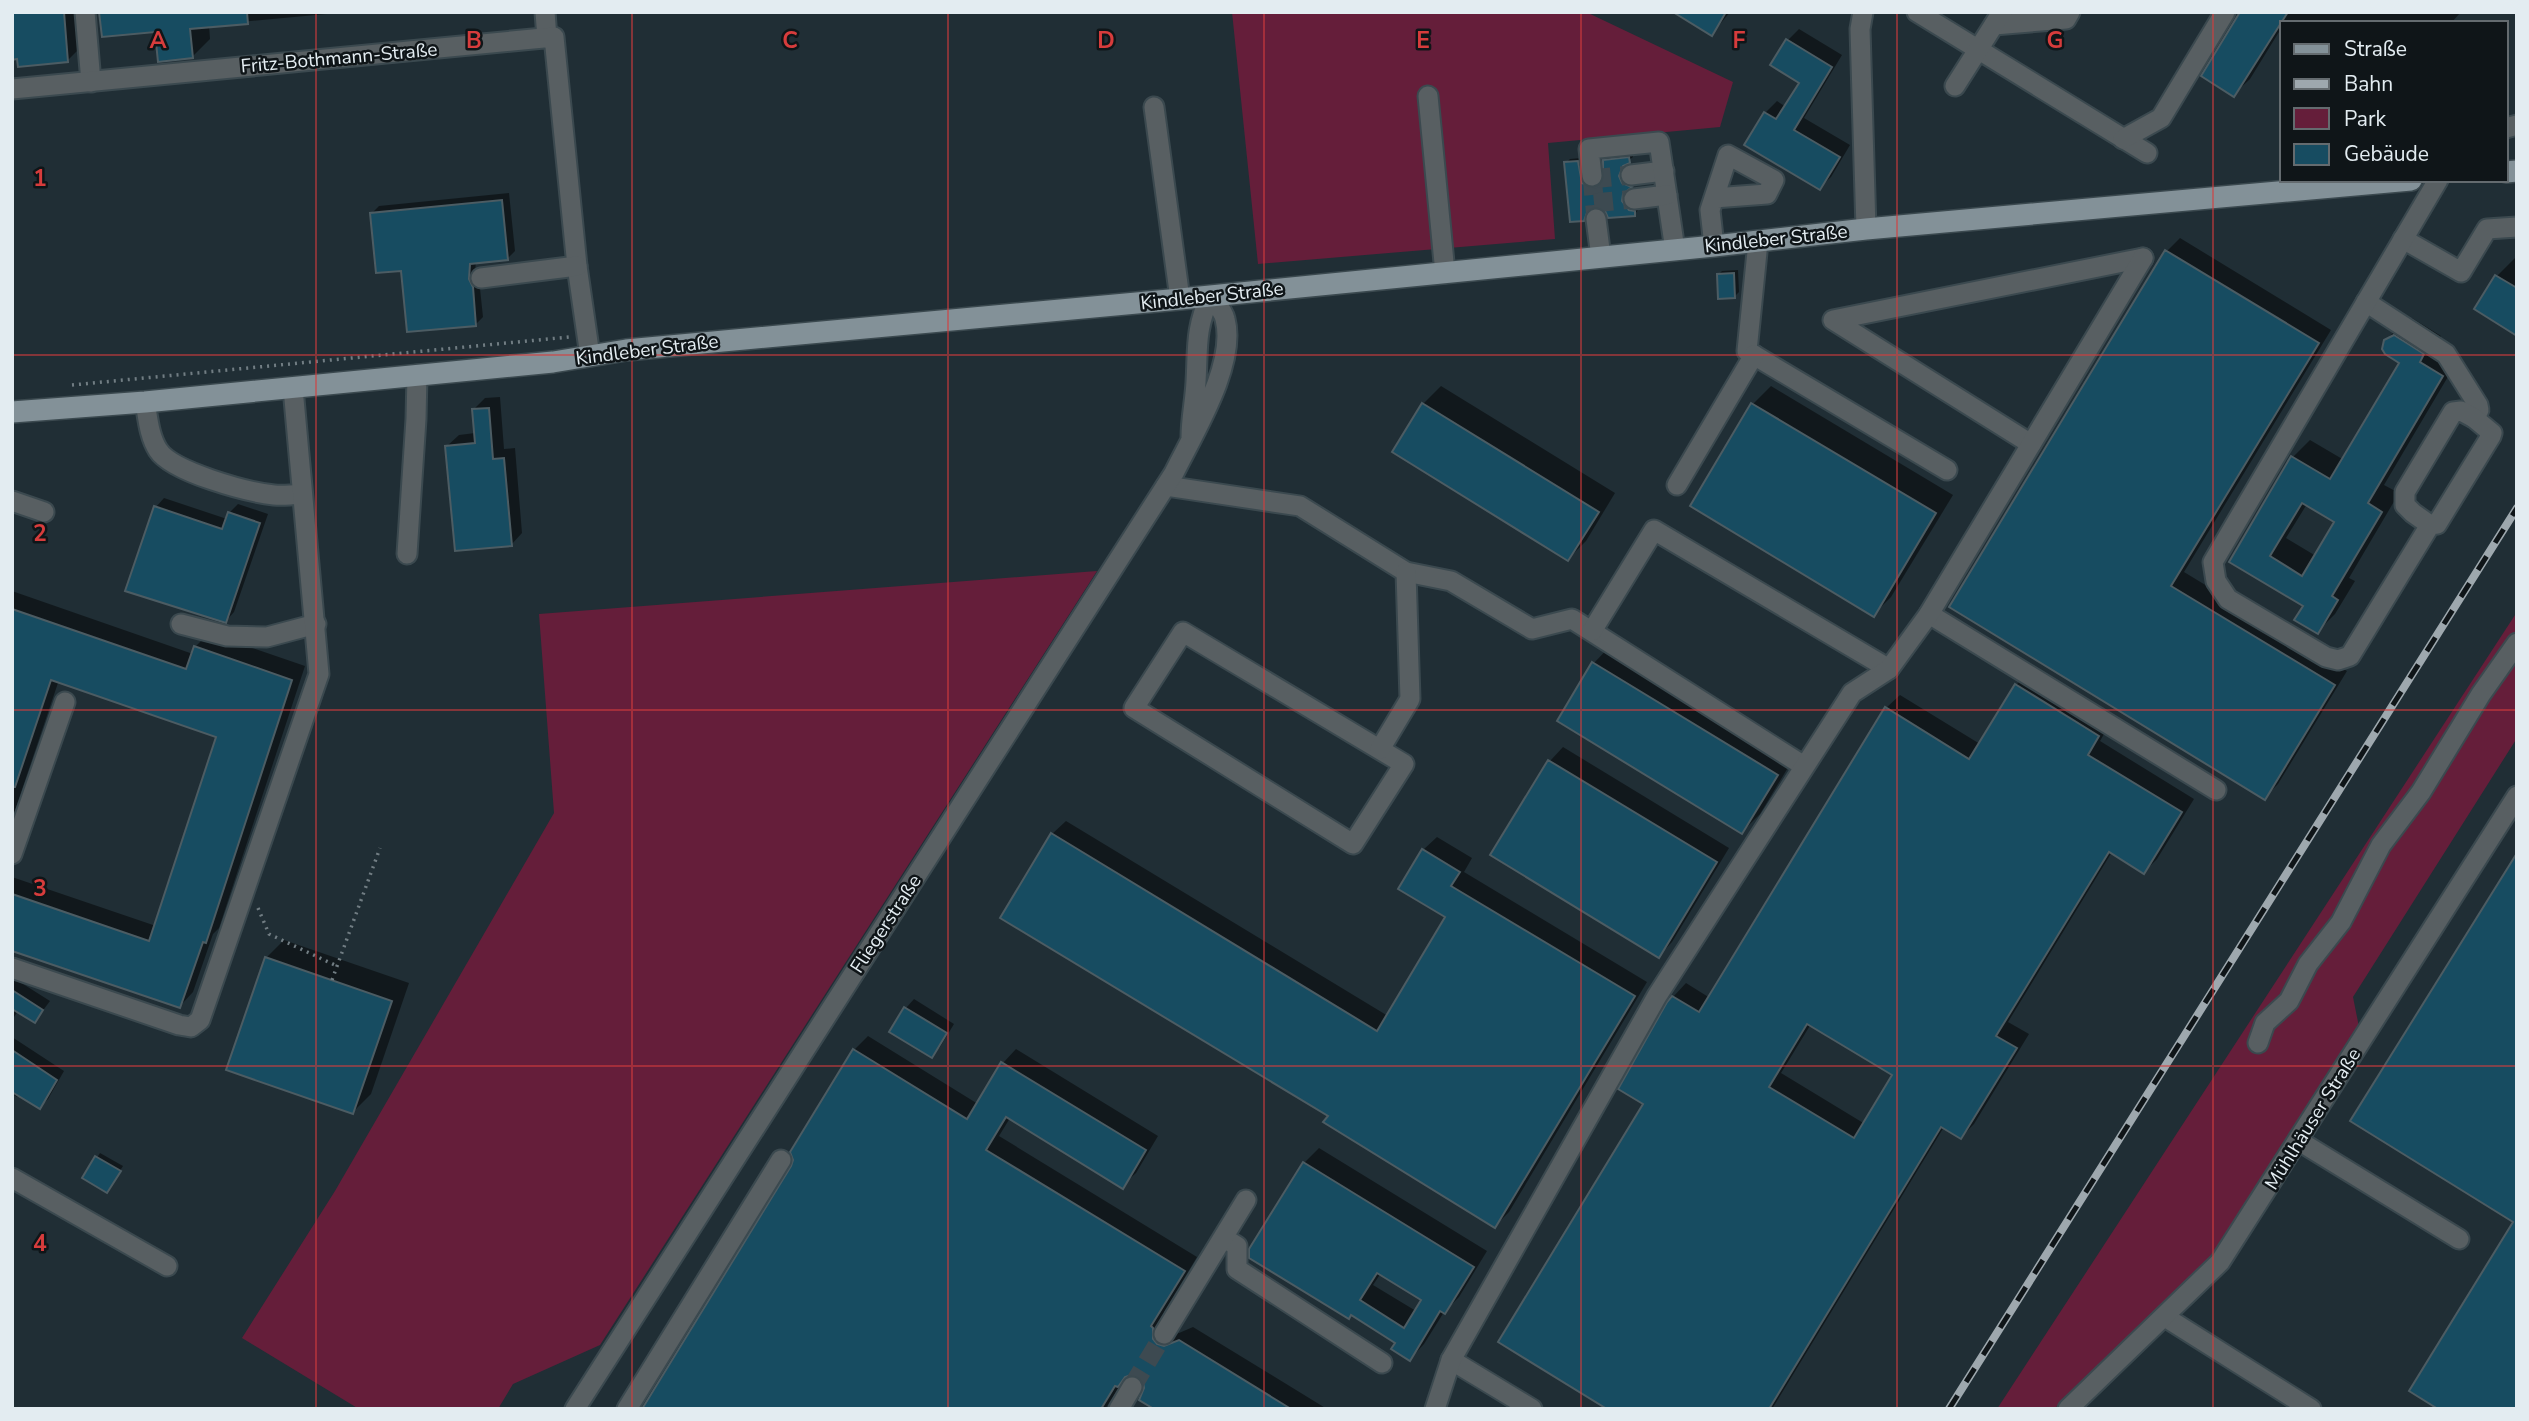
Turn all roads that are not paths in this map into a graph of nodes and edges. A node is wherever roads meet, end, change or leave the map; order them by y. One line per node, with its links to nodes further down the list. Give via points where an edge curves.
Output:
1 (85, 12): 10 (street)
2 (545, 12): 8 (street)
3 (1863, 12): 27 (street)
4 (1917, 12): 9 (street)
5 (2070, 12): 7 (street, via 2066,19)
6 (2225, 12): 15 (street, via 2161,118)
7 (1998, 18): 9 (street)
8 (547, 38): 10 (street, Fritz-Bothmann-Straße); 33 (street, via 554,37)
9 (1978, 50): 11 (street); 15 (street)
10 (91, 82): 12 (street, Fritz-Bothmann-Straße)
11 (1955, 86)
12 (12, 89)
13 (1428, 96): 34 (street)
14 (1154, 107): 37 (street)
15 (2123, 139): 16 (street)
16 (2147, 153)
17 (1664, 172): 18 (street); 19 (street, via 1659,142 1589,149); 22 (street)
18 (1631, 175)
19 (1592, 176)
20 (2389, 182): 27 (main road, Kindleber Straße)
21 (2437, 182): 28 (street)
22 (1667, 195): 24 (street); 31 (street)
23 (1714, 198): 30 (street, via 1710,210)
24 (1634, 199)
25 (1596, 219): 32 (street)
26 (2517, 227): 28 (street, via 2487,229 2461,272)
27 (1866, 229): 29 (main road, Kindleber Straße)
28 (2403, 239): 38 (street)
29 (1758, 242): 30 (main road, Kindleber Straße); 39 (street, via 1747,351)
30 (1714, 246): 31 (main road, Kindleber Straße)
31 (1675, 250): 32 (main road, Kindleber Straße)
32 (1601, 257): 34 (main road, Kindleber Straße)
33 (577, 266): 35 (street); 40 (street)
34 (1445, 273): 36 (main road, Kindleber Straße)
35 (481, 278)
36 (1210, 296): 37 (main road, Kindleber Straße); 46 (street, Fliegerstraße, via 1197,334); 46 (street, Fliegerstraße, via 1225,319 1225,348 1209,406)
37 (1180, 299): 40 (main road, Kindleber Straße)
38 (2366, 302): 45 (street, via 2446,354 2478,405); 54 (street, via 2213,562 2213,572 2228,599 2326,656 2344,659 2355,649)
39 (1754, 355): 48 (street); 49 (street)
40 (590, 356): 41 (main road, Kindleber Straße)
41 (417, 375): 42 (main road, Kindleber Straße); 55 (street)
42 (293, 387): 43 (main road, Kindleber Straße); 51 (street)
43 (145, 402): 44 (main road, Kindleber Straße); 51 (street, via 158,450 178,467 254,492)
44 (12, 412)
45 (2474, 418): 54 (street, via 2491,436 2437,524); 54 (street, via 2453,412 2405,492 2405,505)
46 (1191, 437): 50 (street, Fliegerstraße)
47 (2031, 444): 47 (street, via 1891,356 1833,320 2143,258); 57 (street)
48 (1947, 470)
49 (1677, 485)
50 (1166, 486): 56 (street, via 1300,506); 83 (street, Fliegerstraße)
51 (302, 495): 59 (street)
52 (12, 501): 53 (street)
53 (44, 512)
54 (2430, 525)
55 (407, 554)
56 (1406, 572): 60 (street, via 1451,581 1532,629 1572,619); 64 (street, via 1410,698)
57 (1928, 614): 62 (street); 66 (street)
58 (181, 624): 59 (street, via 227,636 267,637)
59 (316, 624): 69 (street, via 319,674 200,1020 191,1027)
60 (1591, 631): 62 (street, via 1654,530); 65 (street)
61 (2517, 643): 70 (street, via 2421,792 2381,845 2342,922 2308,964 2289,1001 2265,1023)
62 (1889, 669): 65 (street, via 1852,692)
63 (65, 702): 68 (street)
64 (1380, 749): 64 (street, via 1183,632 1134,708 1353,844 1404,764)
65 (1804, 766): 80 (street, via 1657,996)
66 (2216, 790)
67 (2514, 805): 71 (street, Mühlhäuser Straße)
68 (12, 854)
69 (12, 968)
70 (2258, 1042)
71 (2299, 1141): 76 (street); 78 (street, Mühlhäuser Straße, via 2220,1262)
72 (781, 1160): 84 (street)
73 (12, 1178): 77 (street)
74 (1247, 1200): 75 (street)
75 (1224, 1238): 79 (street); 81 (street, via 1237,1246 1237,1269)
76 (2459, 1239)
77 (167, 1266)
78 (2165, 1317): 88 (street, Mühlhäuser Straße); 89 (street)
79 (1164, 1334)
80 (1451, 1360): 86 (street); 87 (street)
81 (1382, 1363)
82 (1132, 1387): 85 (street)
83 (575, 1409)
84 (627, 1409)
85 (1119, 1409)
86 (1435, 1409)
87 (1532, 1409)
88 (2068, 1409)
89 (2311, 1409)

